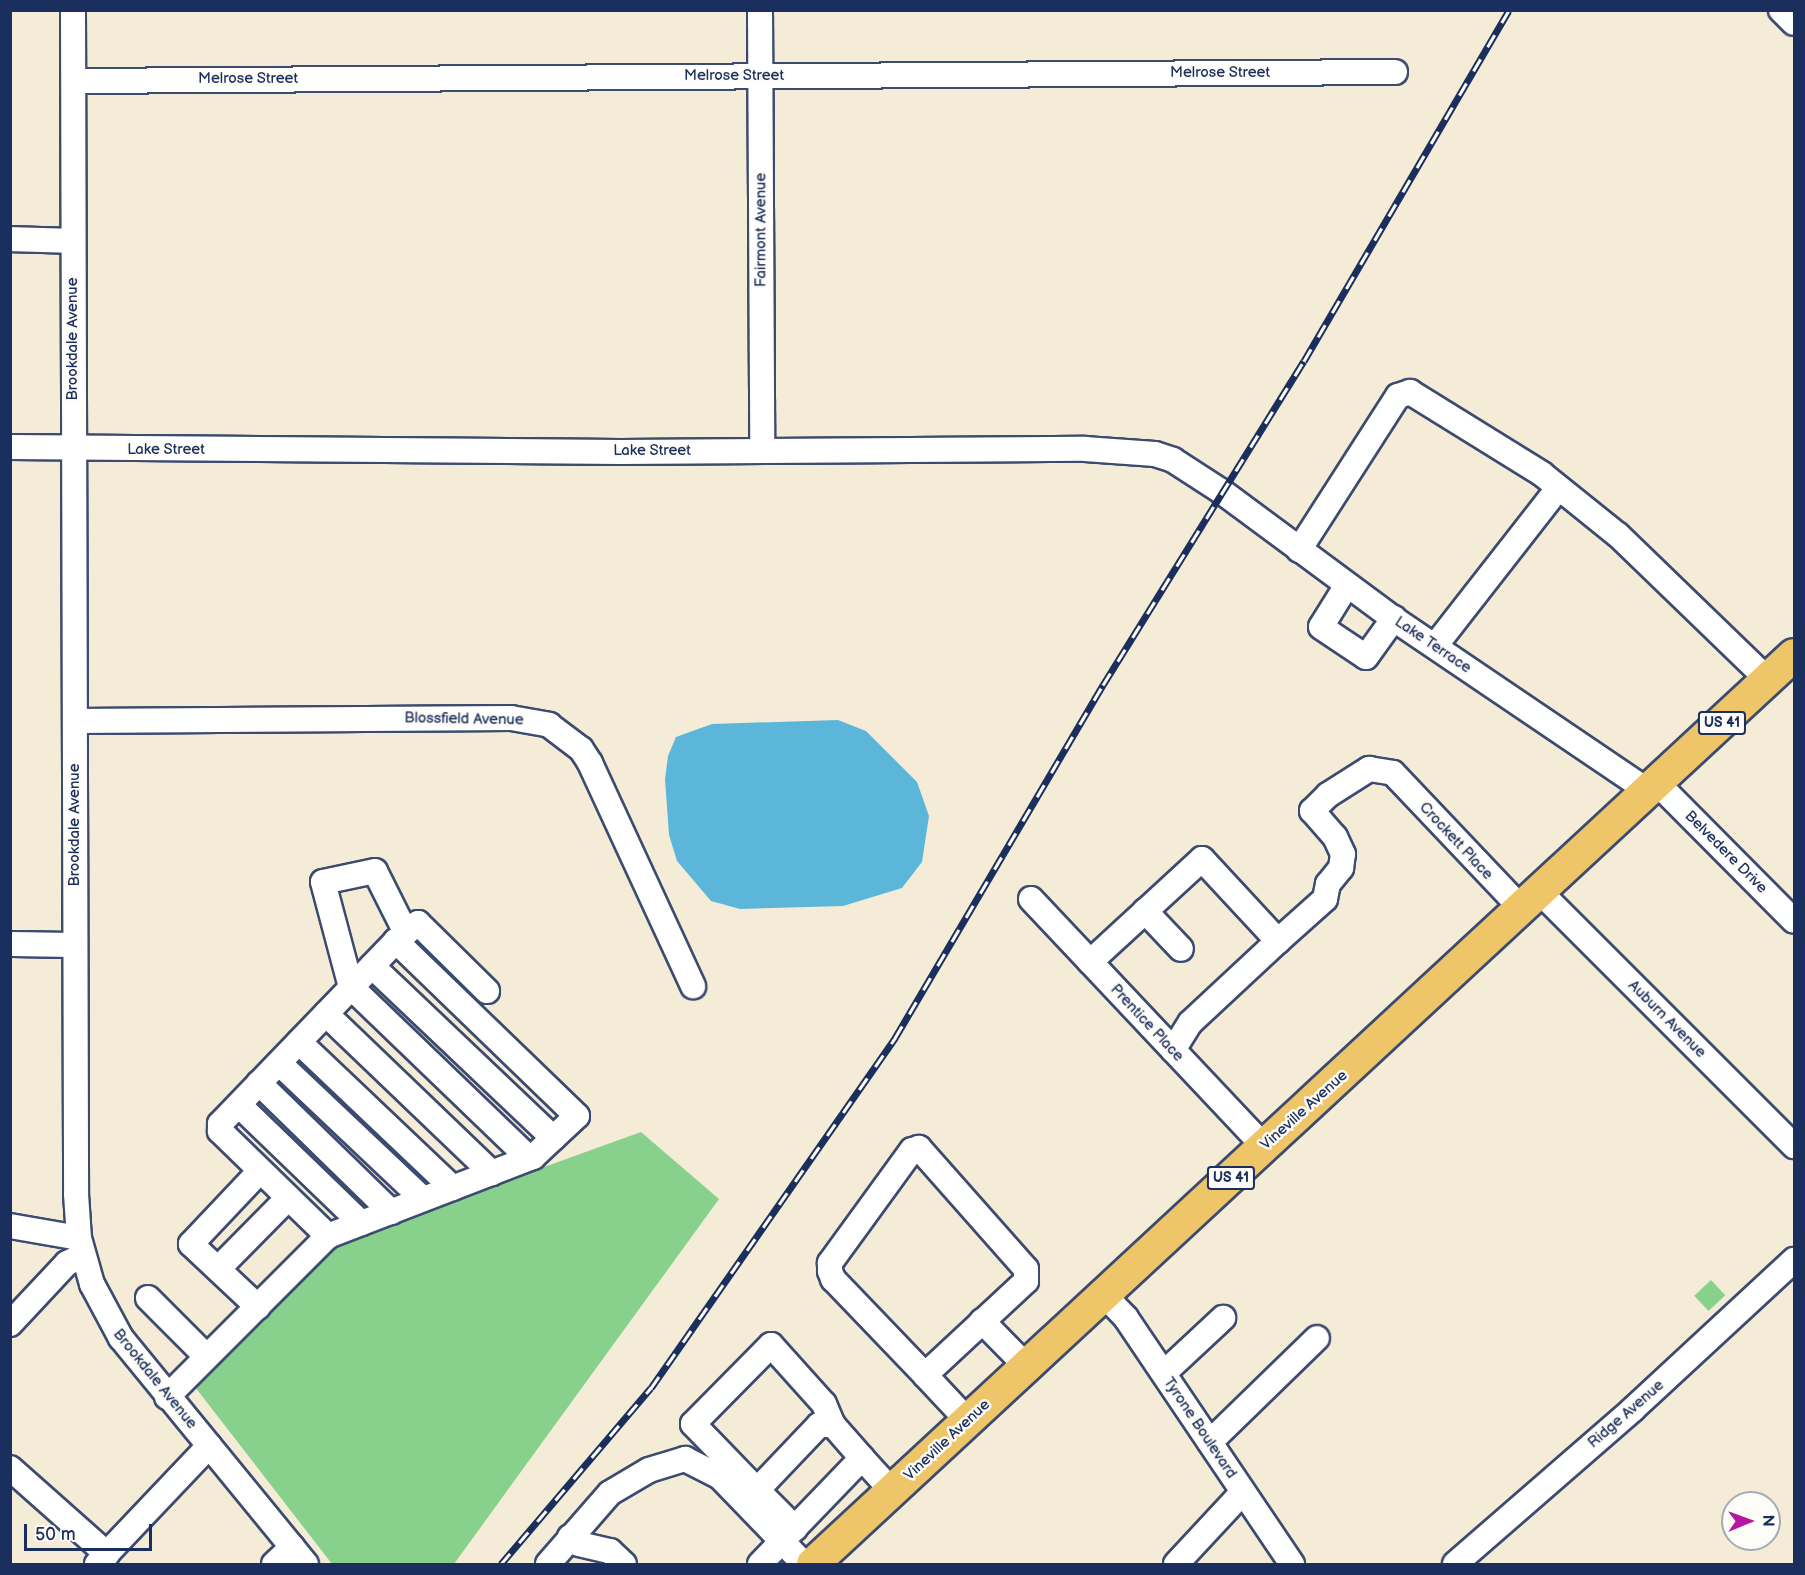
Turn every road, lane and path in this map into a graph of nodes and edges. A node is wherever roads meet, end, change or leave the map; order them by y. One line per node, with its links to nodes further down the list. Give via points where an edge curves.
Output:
1 (73, 10): 7 (street, Brookdale Avenue)
2 (760, 10): 6 (street, Fairmont Avenue)
3 (1781, 10): 4 (street)
4 (1794, 23)
5 (1395, 72): 6 (street, Melrose Street)
6 (760, 75): 7 (street, Melrose Street); 12 (street, Fairmont Avenue)
7 (74, 81): 9 (street, Brookdale Avenue)
8 (10, 239): 9 (street)
9 (73, 241): 11 (street, Brookdale Avenue)
10 (10, 447): 11 (street, Lake Street)
11 (73, 450): 12 (street, Lake Street); 21 (street, Brookdale Avenue)
12 (762, 450): 14 (street, Lake Street, via 1125,451 1173,460)
13 (1557, 490): 15 (street, via 1523,461 1410,392 1398,396); 18 (street); 20 (street, via 1618,535)
14 (1221, 491): 15 (street, Lake Terrace)
15 (1299, 550): 16 (street, Lake Terrace)
16 (1347, 585): 17 (street, Lake Terrace); 17 (street, via 1321,627 1366,657)
17 (1394, 618): 18 (street, Lake Terrace)
18 (1435, 646): 22 (street, Lake Terrace)
19 (1794, 655): 20 (main road, Vineville Avenue / US 41)
20 (1768, 680): 22 (main road, Vineville Avenue / US 41)
21 (75, 721): 30 (street, Brookdale Avenue); 34 (street, Blossfield Avenue, via 511,718 549,725 581,749 590,763)
22 (1653, 788): 24 (main road, Vineville Avenue / US 41); 26 (street, Belvedere Drive)
23 (1031, 899): 32 (street, Prentice Place)
24 (1529, 899): 28 (street, Crockett Place, via 1393,773 1369,769 1328,795 1312,811 1335,837 1342,854 1341,868 1328,884 1325,899); 44 (main road, Vineville Avenue / US 41); 45 (street, Auburn Avenue)
25 (1145, 911): 28 (street, via 1202,859); 31 (street); 32 (street)
26 (1794, 921)
27 (401, 937): 33 (street); 35 (street, via 375,871 323,882); 36 (street, via 418,923); 43 (street, via 577,1116)
28 (1278, 941): 39 (street, via 1190,1023)
29 (10, 944): 30 (street)
30 (75, 945): 56 (street, Brookdale Avenue)
31 (1181, 949)
32 (1090, 962): 39 (street, Prentice Place)
33 (372, 966): 35 (street); 43 (street)
34 (693, 986)
35 (351, 987): 37 (street); 46 (street)
36 (487, 991)
37 (326, 1014): 38 (street); 48 (street)
38 (299, 1042): 40 (street); 49 (street)
39 (1173, 1050): 44 (street, Prentice Place)
40 (279, 1063): 41 (street); 51 (street)
41 (259, 1083): 42 (street); 52 (street)
42 (239, 1105): 47 (street, via 220,1124 220,1131); 53 (street)
43 (554, 1138): 46 (street)
44 (1264, 1146): 59 (main road, Vineville Avenue / US 41)
45 (1794, 1146)
46 (529, 1158): 48 (street)
47 (260, 1171): 50 (street); 58 (street, via 191,1244)
48 (492, 1173): 49 (street)
49 (453, 1188): 51 (street)
50 (288, 1198): 55 (street); 58 (street)
51 (423, 1199): 52 (street)
52 (391, 1212): 53 (street)
53 (361, 1223): 55 (street)
54 (10, 1226): 56 (street)
55 (328, 1236): 61 (street)
56 (81, 1247): 64 (street); 70 (street, Brookdale Avenue, via 110,1323)
57 (1794, 1260): 91 (street, Ridge Avenue, via 1632,1410)
58 (218, 1269): 61 (street)
59 (1104, 1296): 67 (main road, Vineville Avenue / US 41); 68 (street, Tyrone Boulevard, via 1126,1318)
60 (148, 1298): 66 (street)
61 (258, 1307): 66 (street)
62 (1223, 1318): 68 (street)
63 (982, 1321): 67 (street); 69 (street); 69 (street, via 1026,1281 1026,1269 926,1152 912,1150 830,1263 830,1271)
64 (10, 1324)
65 (1317, 1338): 73 (street)
66 (207, 1357): 70 (street)
67 (1027, 1367): 71 (main road, Vineville Avenue / US 41)
68 (1164, 1373): 73 (street, Tyrone Boulevard)
69 (925, 1375): 71 (street)
70 (167, 1397): 74 (street, Brookdale Avenue)
71 (968, 1420): 78 (main road, Vineville Avenue / US 41)
72 (833, 1425): 75 (street); 77 (street, via 819,1425); 77 (street, via 824,1404 771,1346 693,1424)
73 (1210, 1442): 79 (street, Tyrone Boulevard)
74 (209, 1446): 82 (street, Brookdale Avenue); 83 (street)
75 (862, 1458): 78 (street); 80 (street)
76 (10, 1468): 83 (street)
77 (757, 1490): 80 (street)
78 (892, 1491): 84 (main road, Vineville Avenue / US 41)
79 (1243, 1492): 89 (street); 90 (street, Tyrone Boulevard)
80 (793, 1530): 81 (street, via 718,1476 685,1459 650,1470 610,1493); 84 (street); 88 (street)
81 (570, 1538): 85 (street); 87 (street, via 579,1545 610,1551)
82 (299, 1556): 86 (street)
83 (102, 1559)
84 (815, 1560)
85 (553, 1563)
86 (274, 1564)
87 (624, 1564)
88 (760, 1564)
89 (1176, 1564)
90 (1292, 1564)
91 (1455, 1564)

